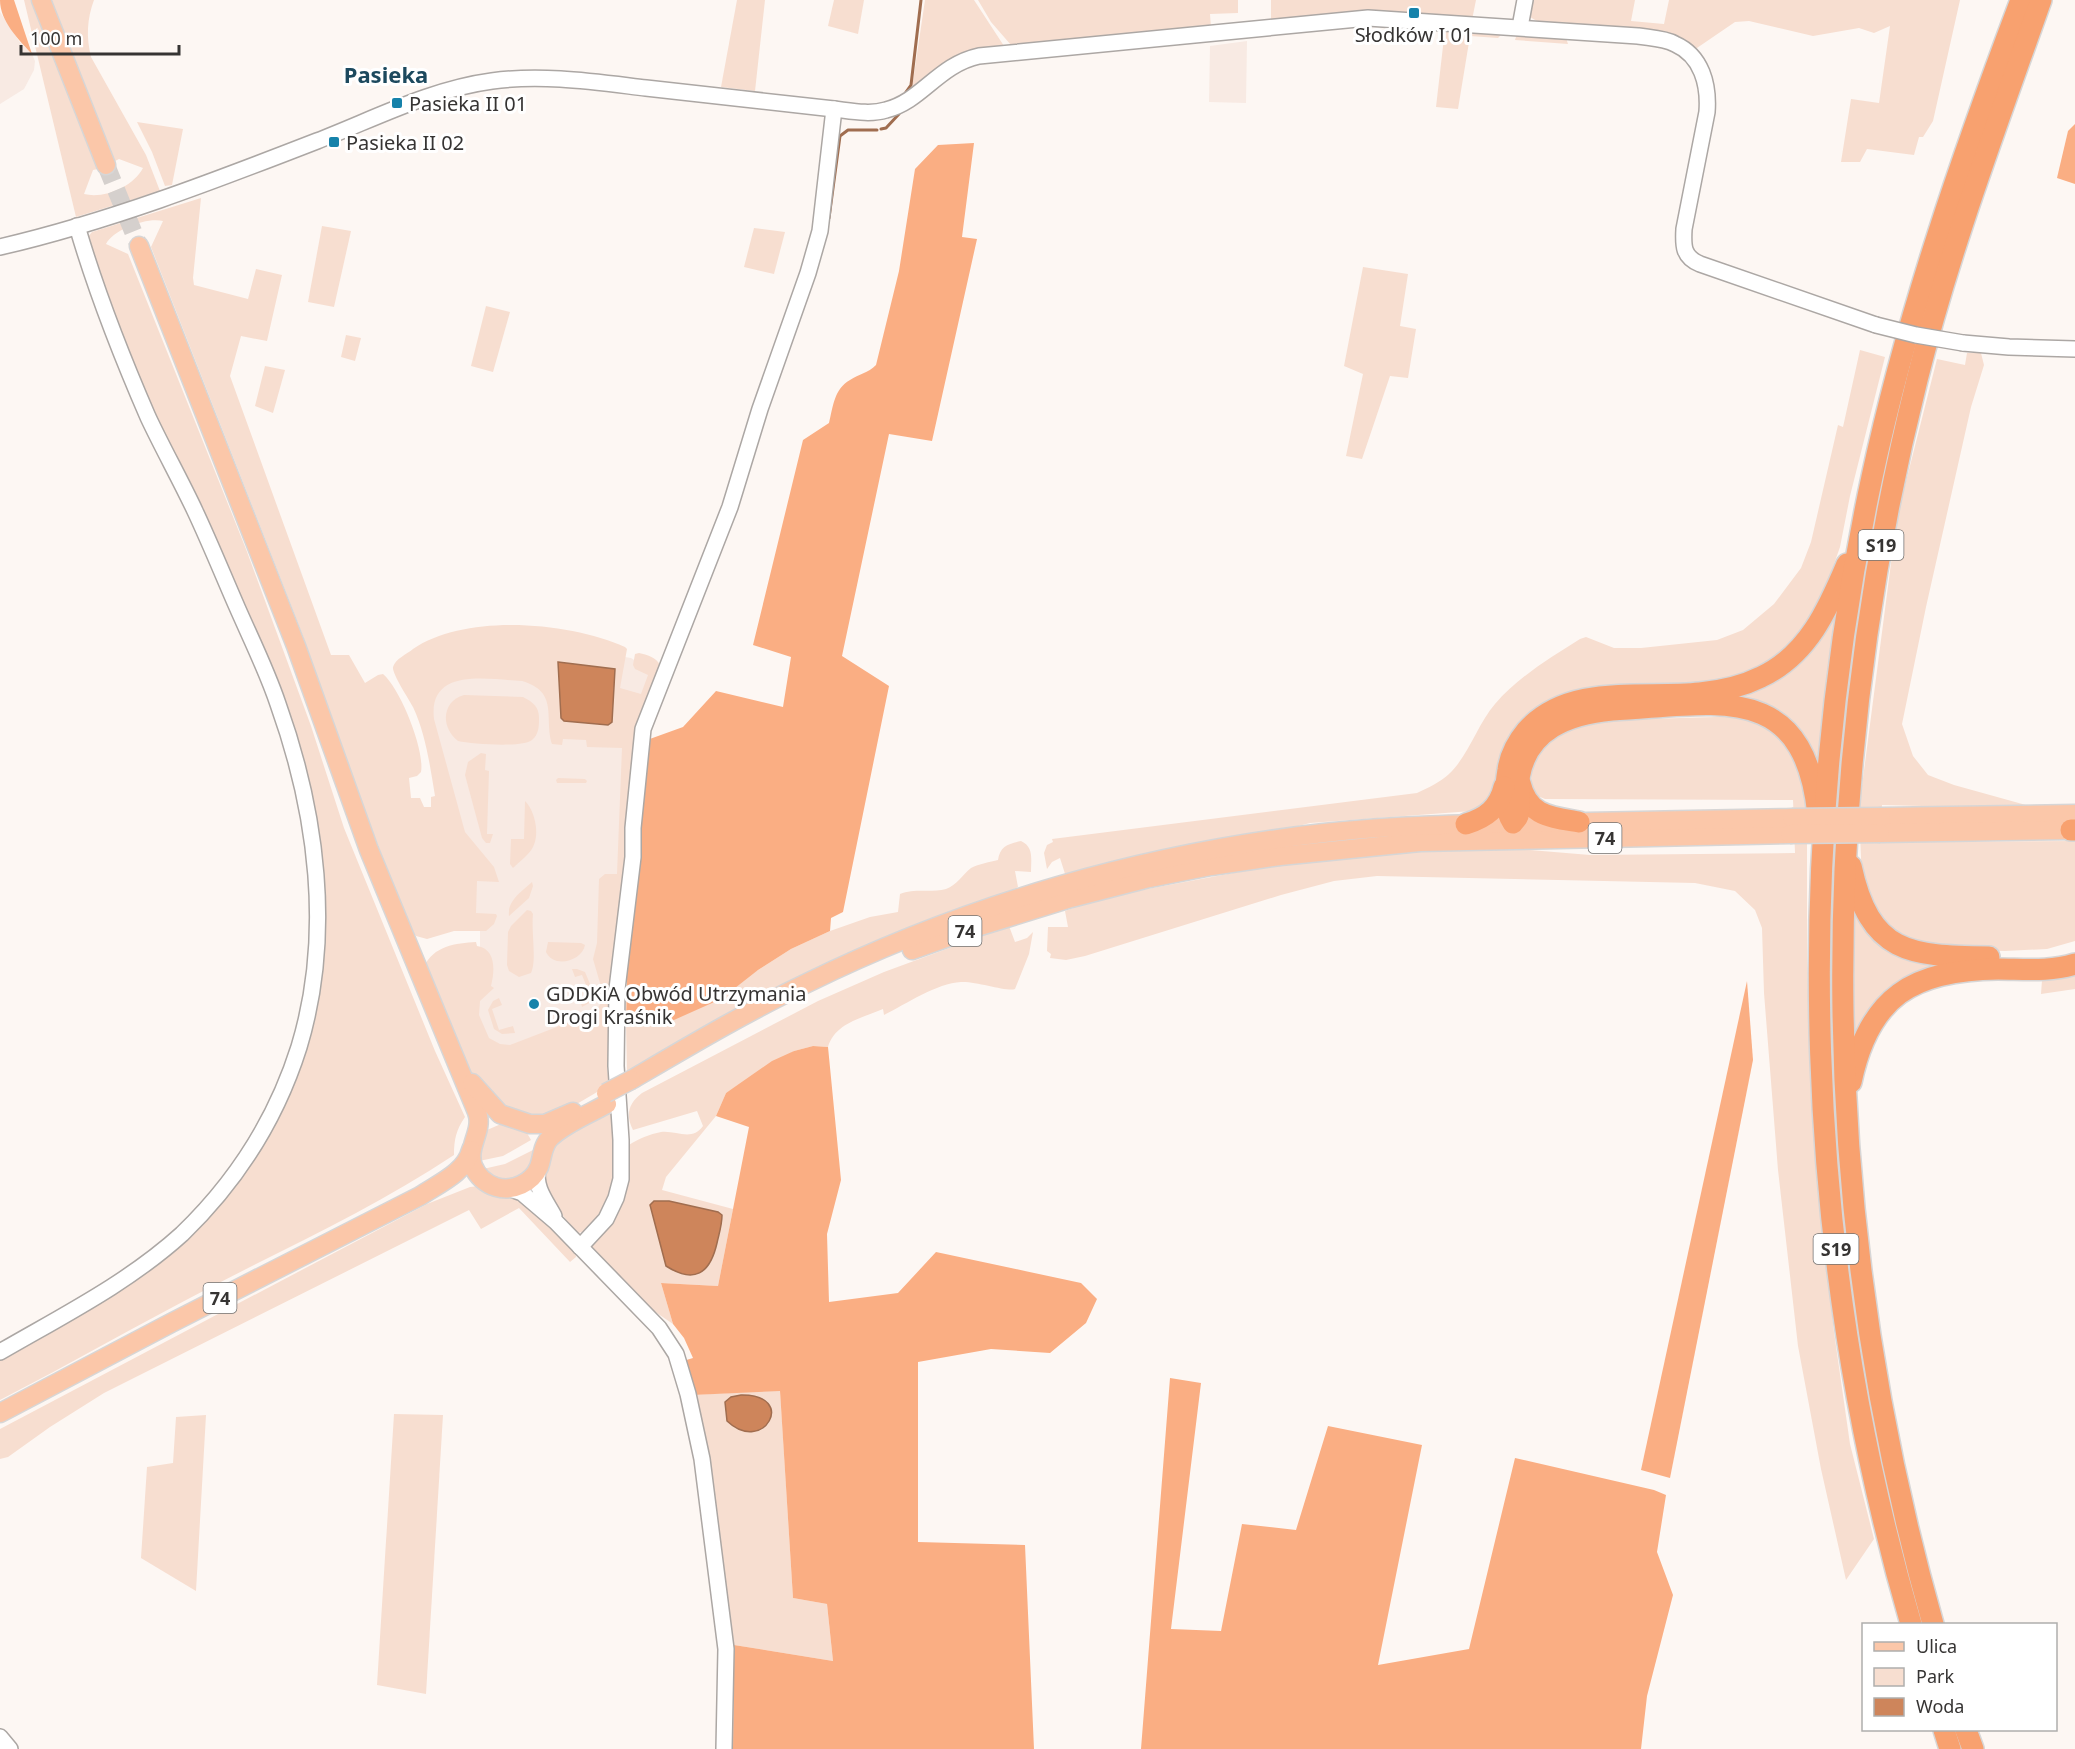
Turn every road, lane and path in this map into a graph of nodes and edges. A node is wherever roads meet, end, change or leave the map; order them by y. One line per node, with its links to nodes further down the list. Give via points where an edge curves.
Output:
1 (41, 0): 7 (main road)
2 (1525, 0): 5 (street)
3 (2021, 0): 12 (highway, S19, via 1925,274 1884,428)
4 (2042, 0): 19 (highway, S19, via 1955,250 1904,433 1865,640)
5 (1520, 27): 6 (street, via 1368,18 986,55 952,66 894,108 877,112); 11 (street, bridge, via 1664,40 1692,56 1702,73 1708,97 1684,229 1683,246 1689,259 1876,325 1916,335 2008,347)
6 (834, 109): 8 (street, via 578,81 490,81 420,100 215,180); 35 (street, via 820,231 808,273 730,507 643,729 617,1000 621,1179 606,1219)
7 (106, 165)
8 (77, 226): 10 (street); 36 (street, via 94,283 141,398 197,516 284,721 312,841 317,948 308,1011 285,1088 235,1175 202,1214 134,1272)
9 (139, 246): 23 (main road, via 290,628 373,860)
10 (0, 247)
11 (2075, 349)
12 (1863, 526): 13 (highway, via 1823,617 1804,644 1778,667 1750,682 1715,691 1594,698 1561,706 1535,722 1517,744 1508,767); 20 (highway, S19, via 1838,683)
13 (1513, 780): 14 (highway, via 1536,811); 15 (highway, via 1495,808); 18 (highway, via 1518,815); 20 (highway, via 1536,741 1566,718 1624,709 1714,705 1752,709 1767,714 1789,732 1803,758 1815,797)
14 (1580, 822): 16 (main road, 74); 18 (main road, 74)
15 (1466, 824): 18 (main road, 74); 24 (main road, 74, via 1354,830 1239,846 1153,862 1033,894 922,933 817,978 707,1035)
16 (1791, 826): 17 (main road, 74, bridge); 18 (main road, 74)
17 (2074, 826)
18 (1513, 831): 24 (main road, 74, via 1211,866 1041,907 859,972)
19 (1845, 838): 21 (highway, via 1855,886 1868,914 1887,938 1909,950 1942,956 2025,957 2050,956); 26 (highway, S19, via 1841,960)
20 (1822, 867): 38 (highway, S19, via 1822,1067 1833,1226 1864,1436)
21 (2075, 948)
22 (2075, 964): 26 (highway, via 2044,969 1948,972 1915,983 1890,1001 1865,1036)
23 (458, 1061): 27 (main road, via 494,1110); 28 (main road, via 479,1117)
24 (631, 1085): 25 (main road, 74)
25 (607, 1099): 27 (main road, 74, via 540,1125); 30 (main road, 74, via 552,1136 545,1144)
26 (1845, 1112): 39 (highway, S19, via 1863,1283 1882,1404 1900,1495)
27 (517, 1120): 28 (main road, 74, via 492,1121); 30 (main road, via 533,1130 539,1140)
28 (478, 1132): 29 (main road, 74)
29 (471, 1150): 31 (main road, via 475,1170); 33 (main road, 74, via 458,1170)
30 (540, 1162): 32 (main road, 74, via 526,1183); 34 (street, via 539,1188)
31 (488, 1183): 32 (main road, 74); 33 (main road, 74, via 467,1181)
32 (508, 1188): 34 (street, via 522,1193)
33 (420, 1196): 37 (main road, 74)
34 (556, 1222): 35 (street)
35 (580, 1247): 44 (street, via 666,1335 680,1364 702,1459 724,1637)
36 (0, 1352)
37 (0, 1413)
38 (1911, 1623)
39 (1933, 1623)
40 (1944, 1731): 45 (highway)
41 (1966, 1731): 46 (highway)
42 (0, 1737): 43 (street)
43 (10, 1749)
44 (724, 1749)
45 (1950, 1749)
46 (1973, 1749)

